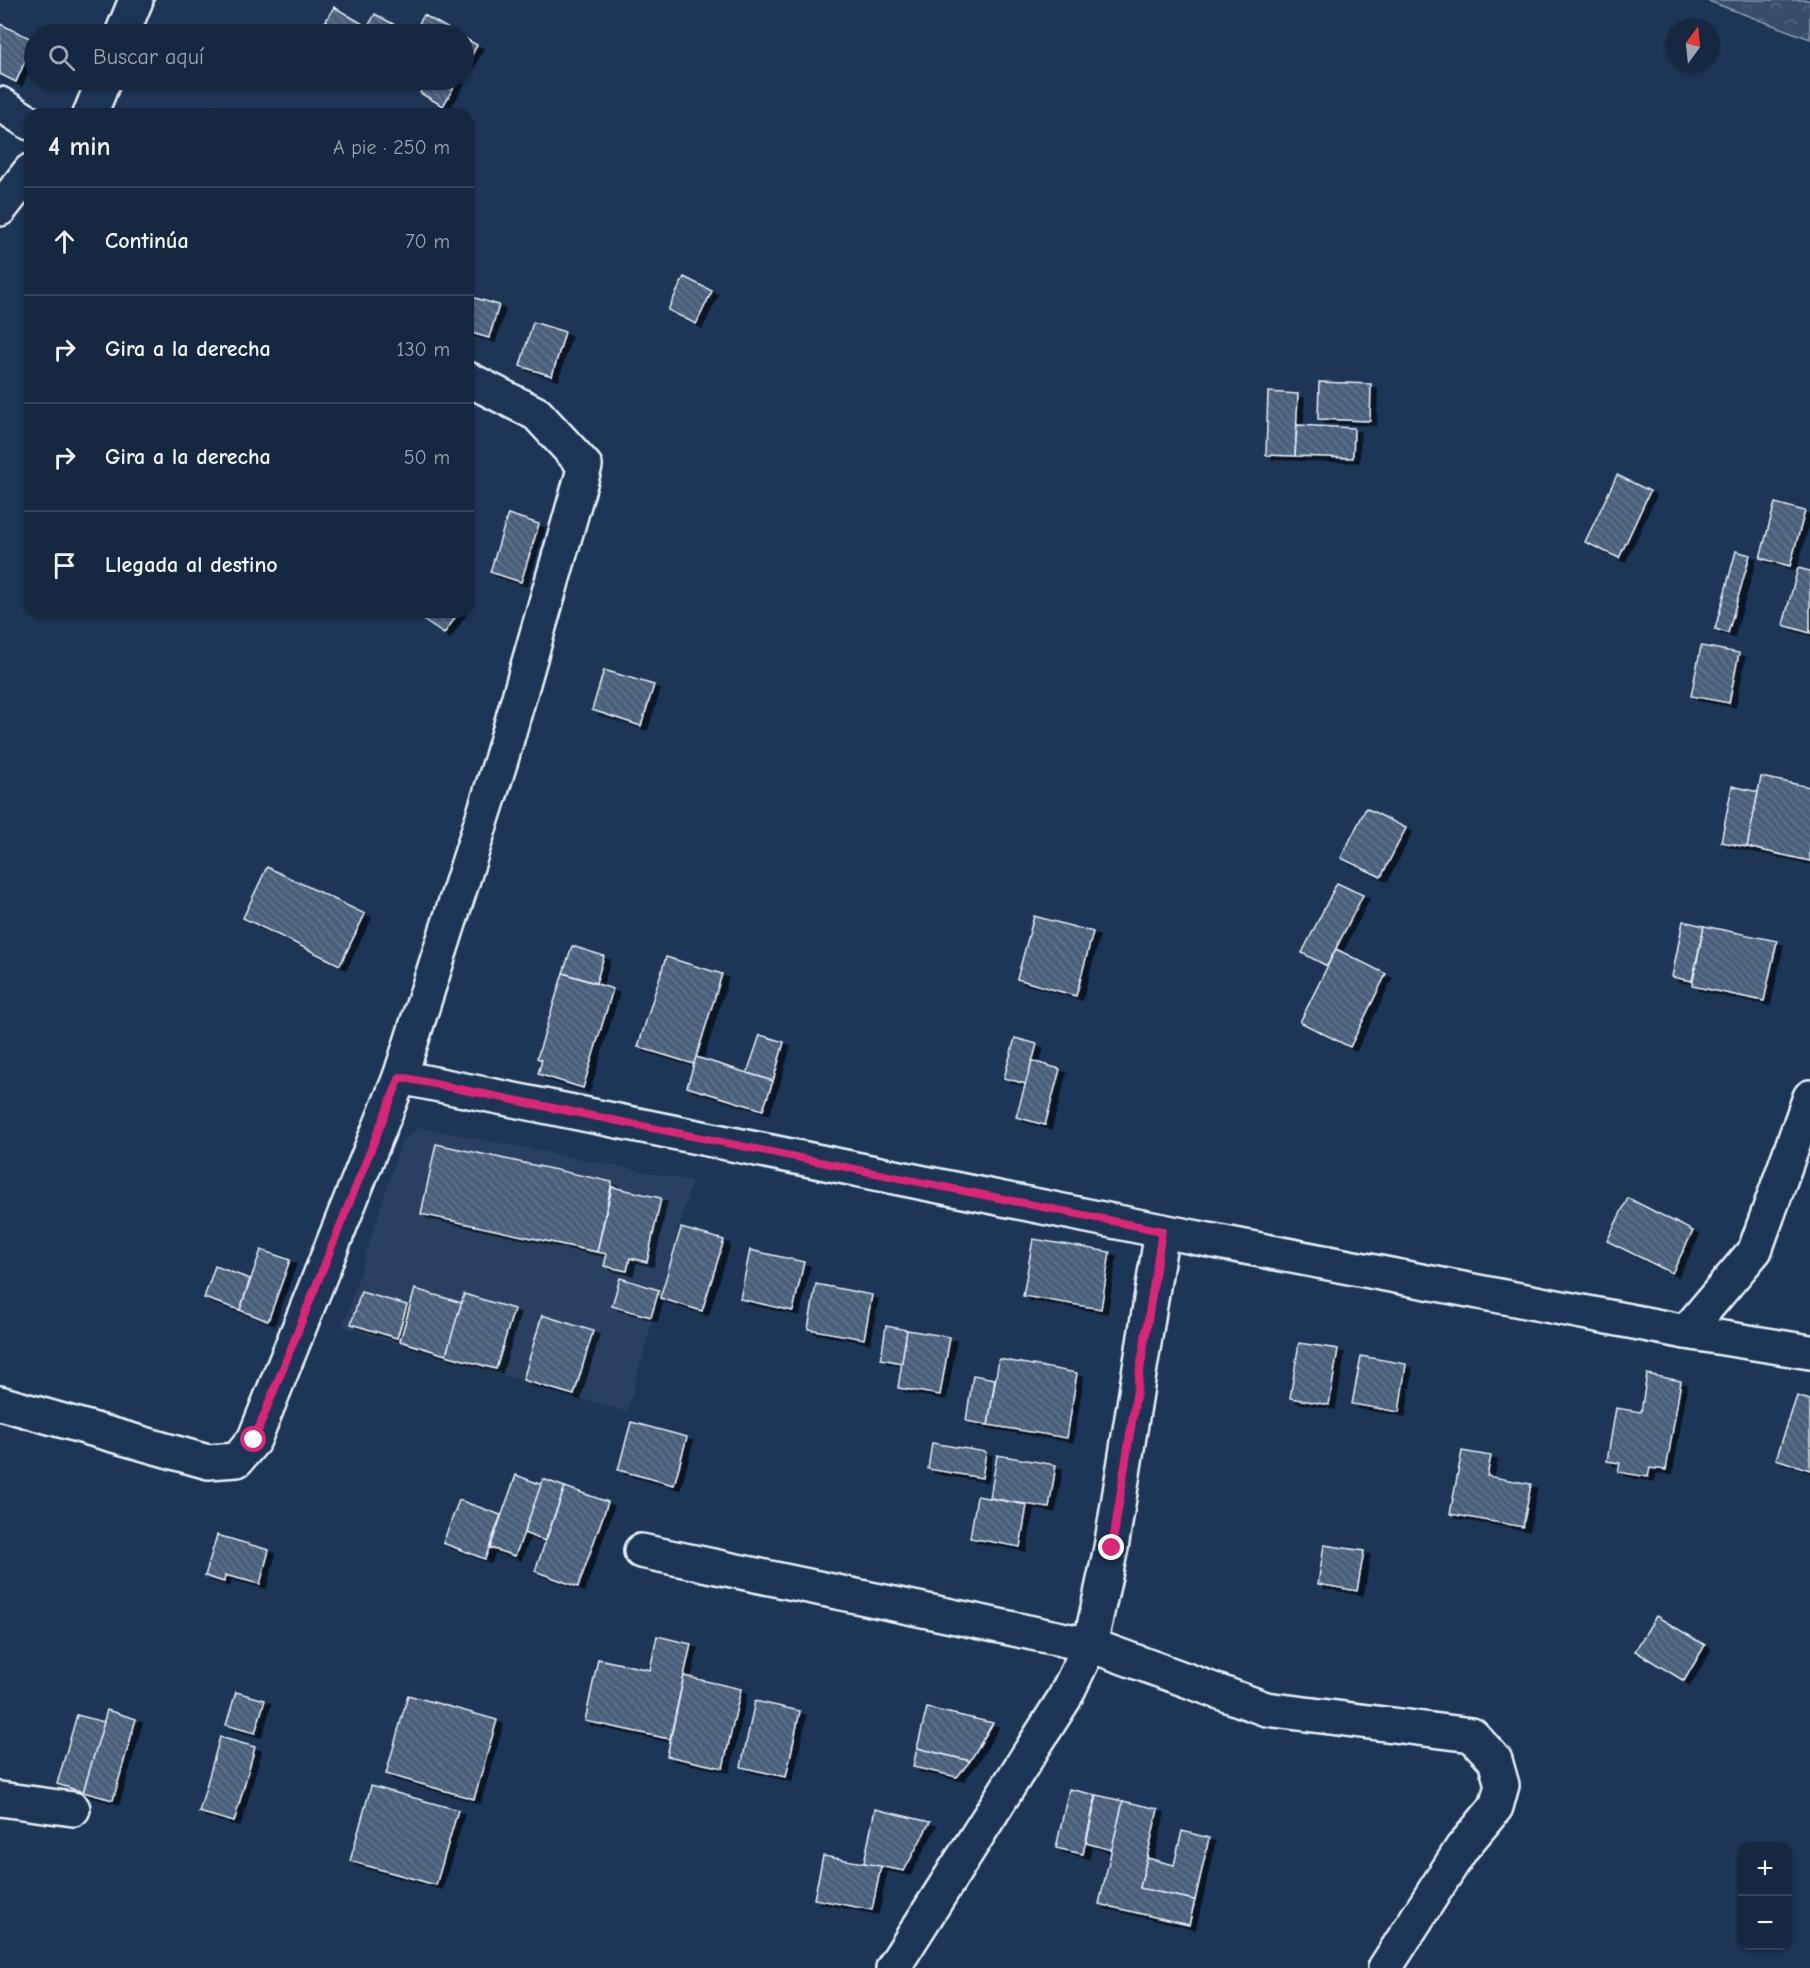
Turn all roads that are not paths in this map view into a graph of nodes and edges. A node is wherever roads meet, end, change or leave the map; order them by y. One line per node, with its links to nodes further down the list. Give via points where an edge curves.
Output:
1 (136, 0): 2 (street)
2 (126, 24)
3 (100, 90): 5 (street)
4 (0, 104): 6 (street)
5 (92, 108)
6 (24, 119)
7 (24, 179): 8 (street)
8 (0, 209)
9 (474, 382): 10 (street, via 537,414 585,466 501,760)
10 (400, 1077): 12 (street); 15 (street, via 254,1440 237,1460 208,1462)
11 (1810, 1097): 13 (street, via 1755,1250)
12 (1162, 1231): 13 (street); 17 (street, via 1112,1548)
13 (1686, 1332): 14 (street)
14 (1810, 1352)
15 (0, 1403)
16 (641, 1551): 17 (street)
17 (1090, 1645): 20 (street, via 1064,1699); 21 (street, via 1266,1709 1472,1735 1495,1760 1502,1785 1496,1807 1462,1848)
18 (0, 1799): 19 (street)
19 (72, 1809)
20 (893, 1968)
21 (1385, 1968)

